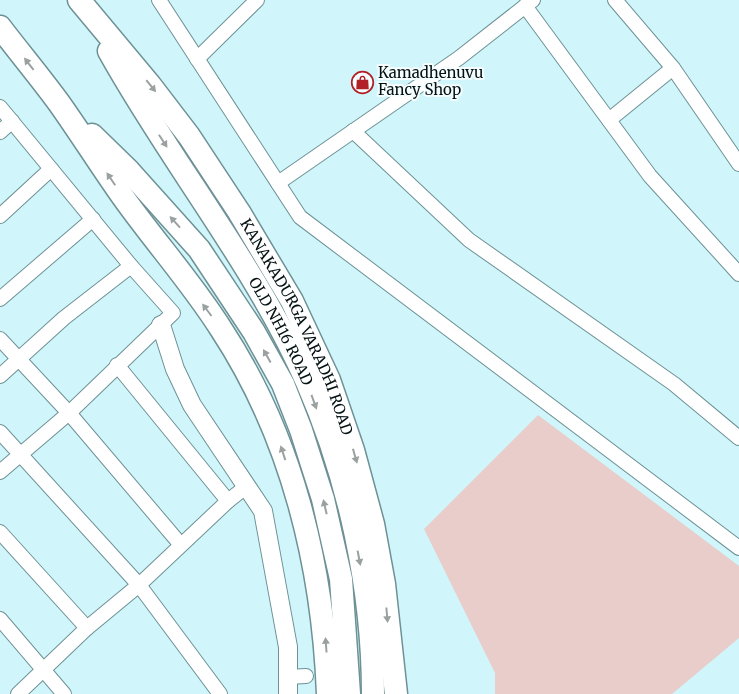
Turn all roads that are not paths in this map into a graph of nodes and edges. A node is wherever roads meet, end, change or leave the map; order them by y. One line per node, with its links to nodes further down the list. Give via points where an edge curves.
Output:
1 (159, 0): 7 (street)
2 (257, 0): 7 (street)
3 (616, 0): 8 (street)
4 (529, 3): 11 (street); 13 (street, via 459,58)
5 (82, 4): 48 (main road, OLD NH16 ROAD, one-way to 48, via 132,93 273,317 307,382 346,494 364,586); 49 (main road, KANAKADURGA VARADHI ROAD, one-way to 49, via 150,85 199,151 292,302 329,380 373,524 384,584)
6 (0, 28): 9 (main road, one-way to 6)
7 (198, 59): 17 (street)
8 (673, 68): 11 (street); 15 (street)
9 (57, 101): 46 (main road, one-way to 9, via 322,616 308,535 268,414 221,329); 47 (main road, OLD NH16 ROAD, one-way to 9, via 339,570 323,499 283,384 254,332 199,249 129,171)
10 (0, 107): 12 (street)
11 (609, 120): 21 (street, via 650,176)
12 (12, 121): 14 (street); 16 (street)
13 (353, 131): 17 (street); 30 (street, via 470,240 674,384)
14 (0, 132)
15 (739, 164)
16 (51, 169): 18 (street); 19 (street)
17 (278, 182): 37 (street, via 300,217)
18 (0, 216)
19 (93, 219): 20 (street); 22 (street)
20 (131, 266): 23 (street, via 173,313); 25 (street, via 64,318)
21 (739, 274)
22 (0, 299)
23 (161, 325): 26 (street); 33 (street, via 175,369 192,405)
24 (0, 339): 25 (street)
25 (18, 360): 27 (street); 28 (street)
26 (117, 366): 28 (street); 34 (street)
27 (0, 376)
28 (68, 413): 31 (street); 36 (street)
29 (0, 432): 31 (street)
30 (739, 438)
31 (20, 454): 32 (street); 38 (street)
32 (0, 472)
33 (247, 486): 34 (street); 42 (street, via 262,511)
34 (228, 501): 36 (street)
35 (0, 532): 40 (street)
36 (181, 545): 38 (street)
37 (739, 548)
38 (139, 585): 40 (street); 45 (street)
39 (0, 619): 41 (street)
40 (87, 628): 41 (street)
41 (43, 670): 43 (street); 44 (street)
42 (294, 682)
43 (18, 694)
44 (64, 694)
45 (220, 694)
46 (328, 694)
47 (349, 694)
48 (373, 694)
49 (396, 694)

